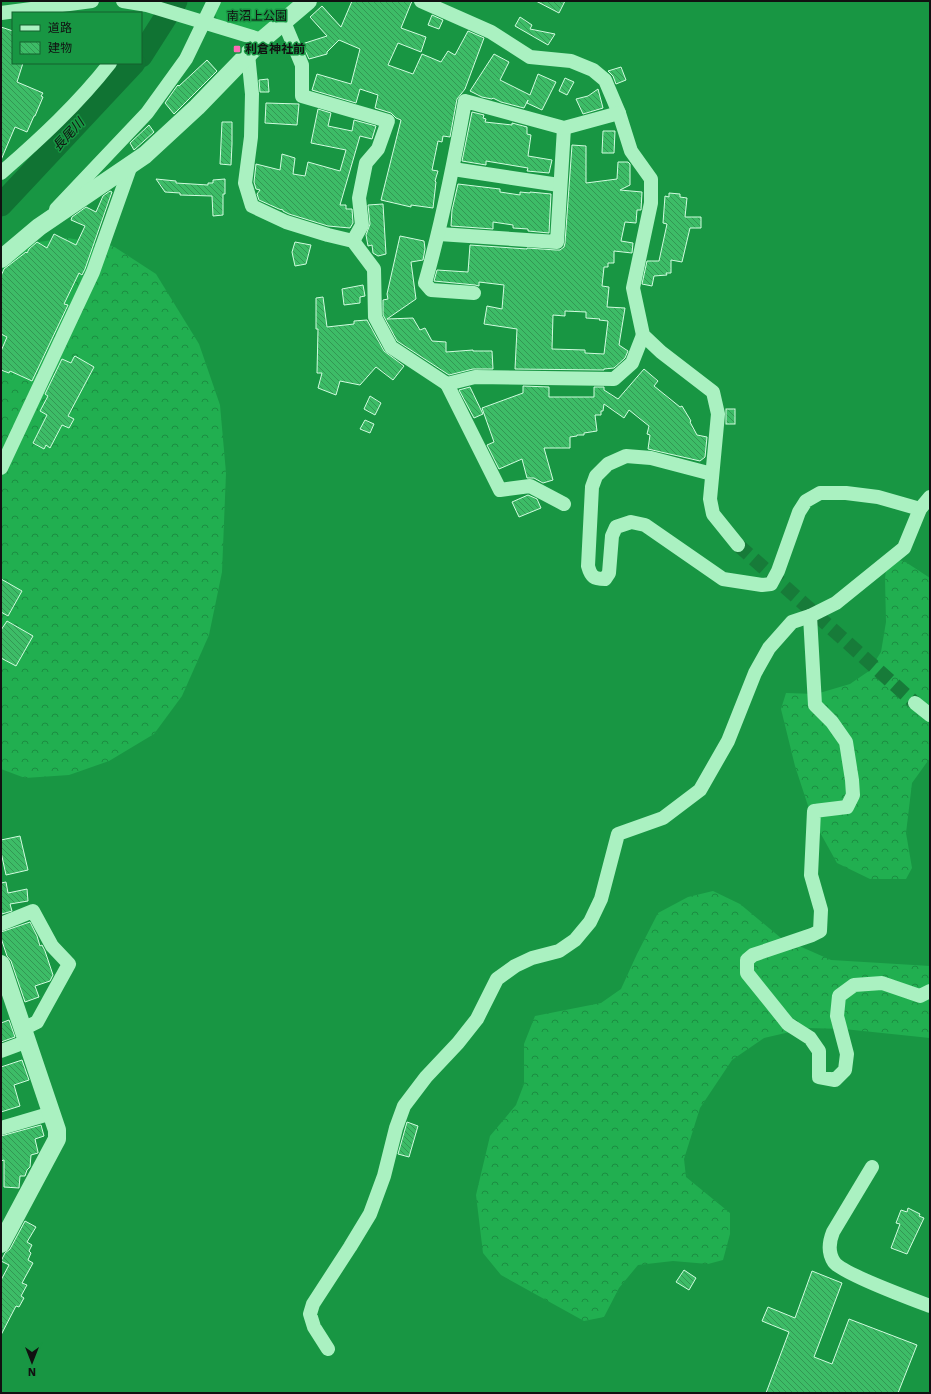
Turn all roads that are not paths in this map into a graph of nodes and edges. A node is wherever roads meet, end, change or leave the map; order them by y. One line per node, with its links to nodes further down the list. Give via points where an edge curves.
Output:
1 (92, 1): 6 (street)
2 (123, 1): 7 (street)
3 (214, 1): 9 (street)
4 (308, 1): 10 (street)
5 (421, 1): 14 (street, via 491,32 530,57 571,61 593,70 605,80)
6 (62, 3): 8 (street)
7 (145, 7): 9 (street)
8 (1, 13)
9 (201, 22): 11 (street); 20 (street, via 186,59 148,114)
10 (284, 22): 11 (street); 22 (street, via 302,65 302,96 388,121 378,149 366,163 359,198 362,225)
11 (262, 40): 12 (street)
12 (248, 54): 16 (street, via 197,107 145,155); 22 (street, via 252,94 251,137 245,183 252,206 286,222)
13 (109, 64): 18 (street, via 37,141)
14 (619, 113): 15 (street); 25 (street, via 630,151 651,179 651,203 633,288)
15 (564, 128): 17 (street, via 465,101); 19 (street)
16 (130, 165): 20 (street); 27 (street, via 93,272)
17 (453, 170): 19 (street); 21 (street)
18 (1, 173)
19 (559, 185): 21 (street, via 557,242)
20 (39, 227): 23 (street)
21 (439, 234): 24 (street, via 425,283 431,290)
22 (353, 241): 26 (street, via 374,269 375,317 391,347)
23 (1, 259)
24 (474, 293)
25 (643, 335): 26 (street, via 632,363 614,379 475,377); 28 (street, via 713,392 718,414)
26 (447, 384): 30 (street, via 500,490 530,486)
27 (1, 468)
28 (712, 474): 31 (street, via 651,458 626,456 608,464 596,476 592,487 588,566 591,576 605,579 609,572 612,536 616,527 631,522 645,525 723,579 762,585 771,584 778,571 799,512 806,501 820,493 878,497); 32 (street, via 710,499 713,514)
29 (930, 497): 31 (street)
30 (564, 504)
31 (920, 509): 33 (street, via 904,548 836,603)
32 (738, 545)
33 (810, 616): 38 (street, via 815,705 832,722 846,742 853,795 847,807 814,811 812,875 821,910 820,931 754,955 747,960 747,973 788,1024 810,1038 819,1051 819,1076 836,1080 845,1070 847,1054 837,1016 839,996 854,985 882,983 920,996); 46 (street, via 792,622 769,648 755,673 728,741 700,790 663,818 618,834 601,900 590,922 575,940 559,951 532,958 497,979 477,1019 426,1076 404,1106 370,1214 313,1304 310,1314 314,1327)
34 (915, 703): 35 (street)
35 (930, 715)
36 (1, 924): 39 (street, via 33,911 52,946 69,964 36,1022)
37 (2, 971): 39 (street)
38 (930, 991)
39 (25, 1035): 40 (street); 41 (street)
40 (1, 1051)
41 (52, 1113): 42 (street); 44 (street, via 57,1139)
42 (1, 1128)
43 (872, 1167): 45 (street, via 833,1232 830,1251 834,1263 848,1272)
44 (1, 1244)
45 (930, 1306)
46 (328, 1350)

